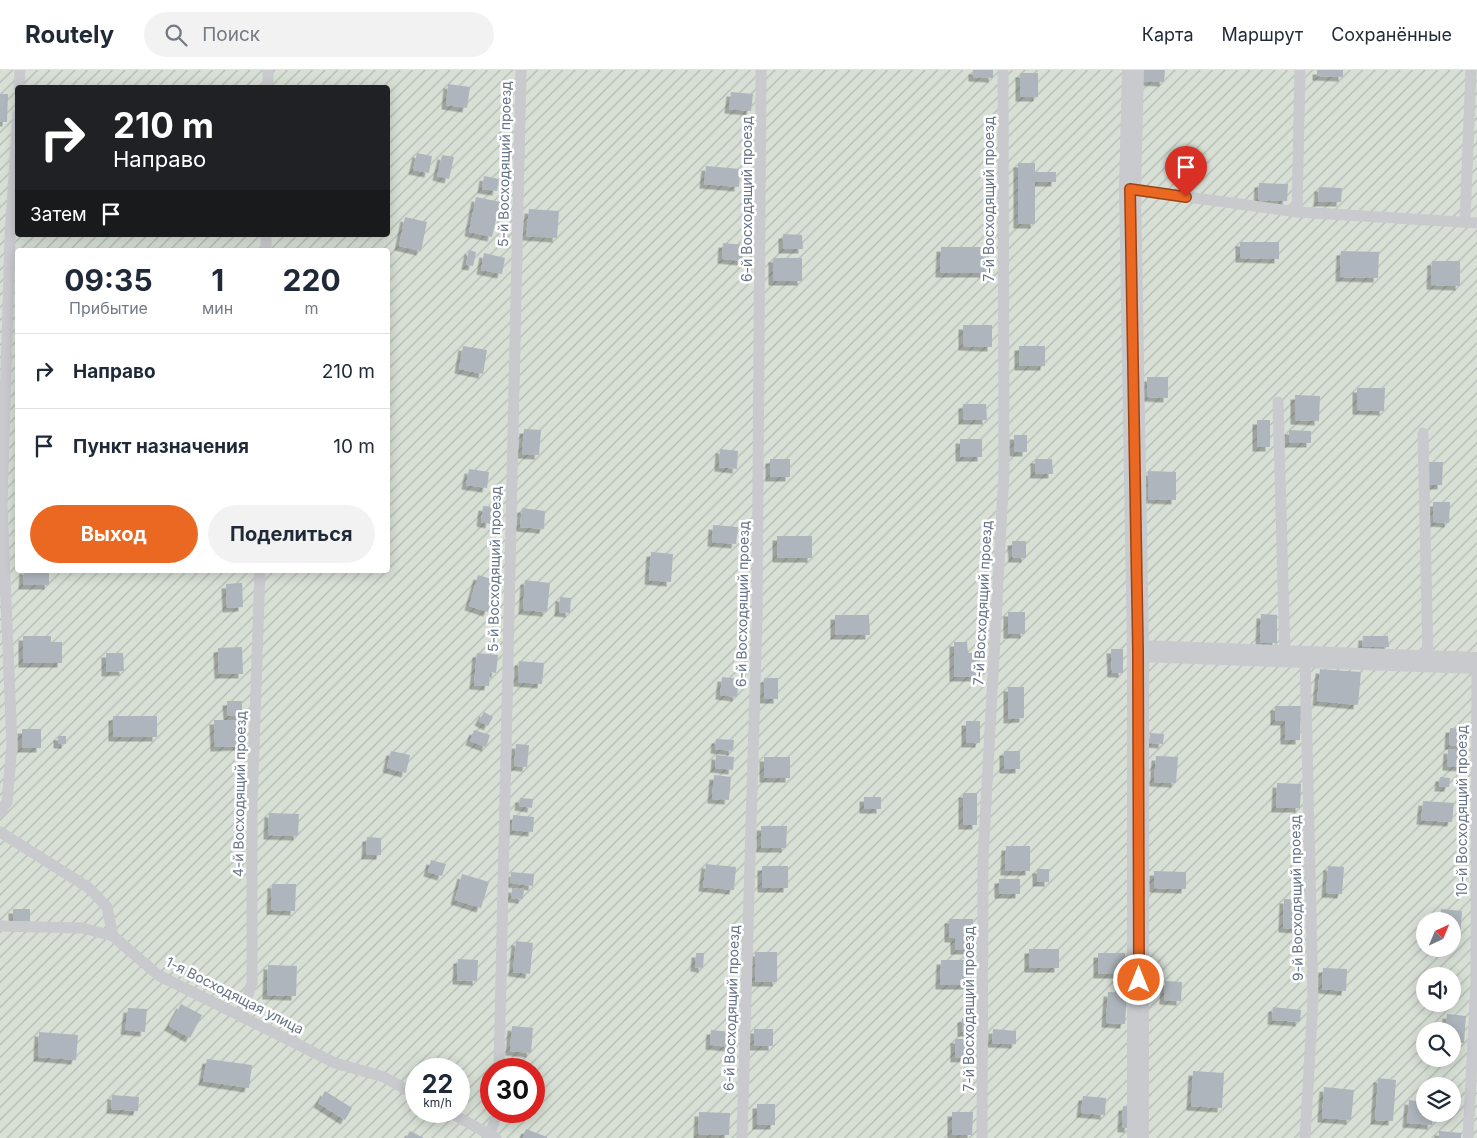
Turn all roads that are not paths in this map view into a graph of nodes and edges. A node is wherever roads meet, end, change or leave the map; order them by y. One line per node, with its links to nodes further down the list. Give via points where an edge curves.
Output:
1 (20, 70): 9 (lane)
2 (268, 70): 10 (lane)
3 (521, 70): 27 (lane, 5-й Восходящий проезд)
4 (761, 70): 32 (lane, 6-й Восходящий проезд, via 757,618)
5 (1003, 70): 33 (lane, 7-й Восходящий проезд, via 1004,471 983,859)
6 (1133, 70): 12 (street)
7 (1300, 70): 13 (lane)
8 (1471, 70): 14 (lane)
9 (19, 85)
10 (268, 85)
11 (15, 160): 22 (lane, via 2,506 12,744 7,802)
12 (1130, 189): 13 (lane); 18 (street)
13 (1297, 212): 14 (lane)
14 (1471, 222)
15 (1278, 402): 19 (lane, 9-й Восходящий проезд)
16 (1423, 433): 20 (lane)
17 (260, 573): 26 (lane, 4-й Восходящий проезд, via 252,805 252,982)
18 (1138, 651): 19 (street); 34 (street)
19 (1295, 657): 20 (street); 35 (lane, 9-й Восходящий проезд, via 1312,1000)
20 (1428, 662): 21 (street)
21 (1477, 663): 36 (lane, 10-й Восходящий проезд, via 1476,984)
22 (0, 812)
23 (0, 832): 25 (lane, via 89,888 107,907)
24 (0, 926): 25 (lane, via 82,928)
25 (113, 936): 26 (lane, 1-я Восходящая улица, via 158,975)
26 (241, 1017): 28 (lane, 1-я Восходящая улица, via 335,1063 384,1077)
27 (499, 1058)
28 (405, 1089)
29 (469, 1123): 31 (lane)
30 (496, 1123): 31 (lane)
31 (493, 1136)
32 (742, 1138)
33 (982, 1138)
34 (1138, 1138)
35 (1305, 1138)
36 (1468, 1138)

